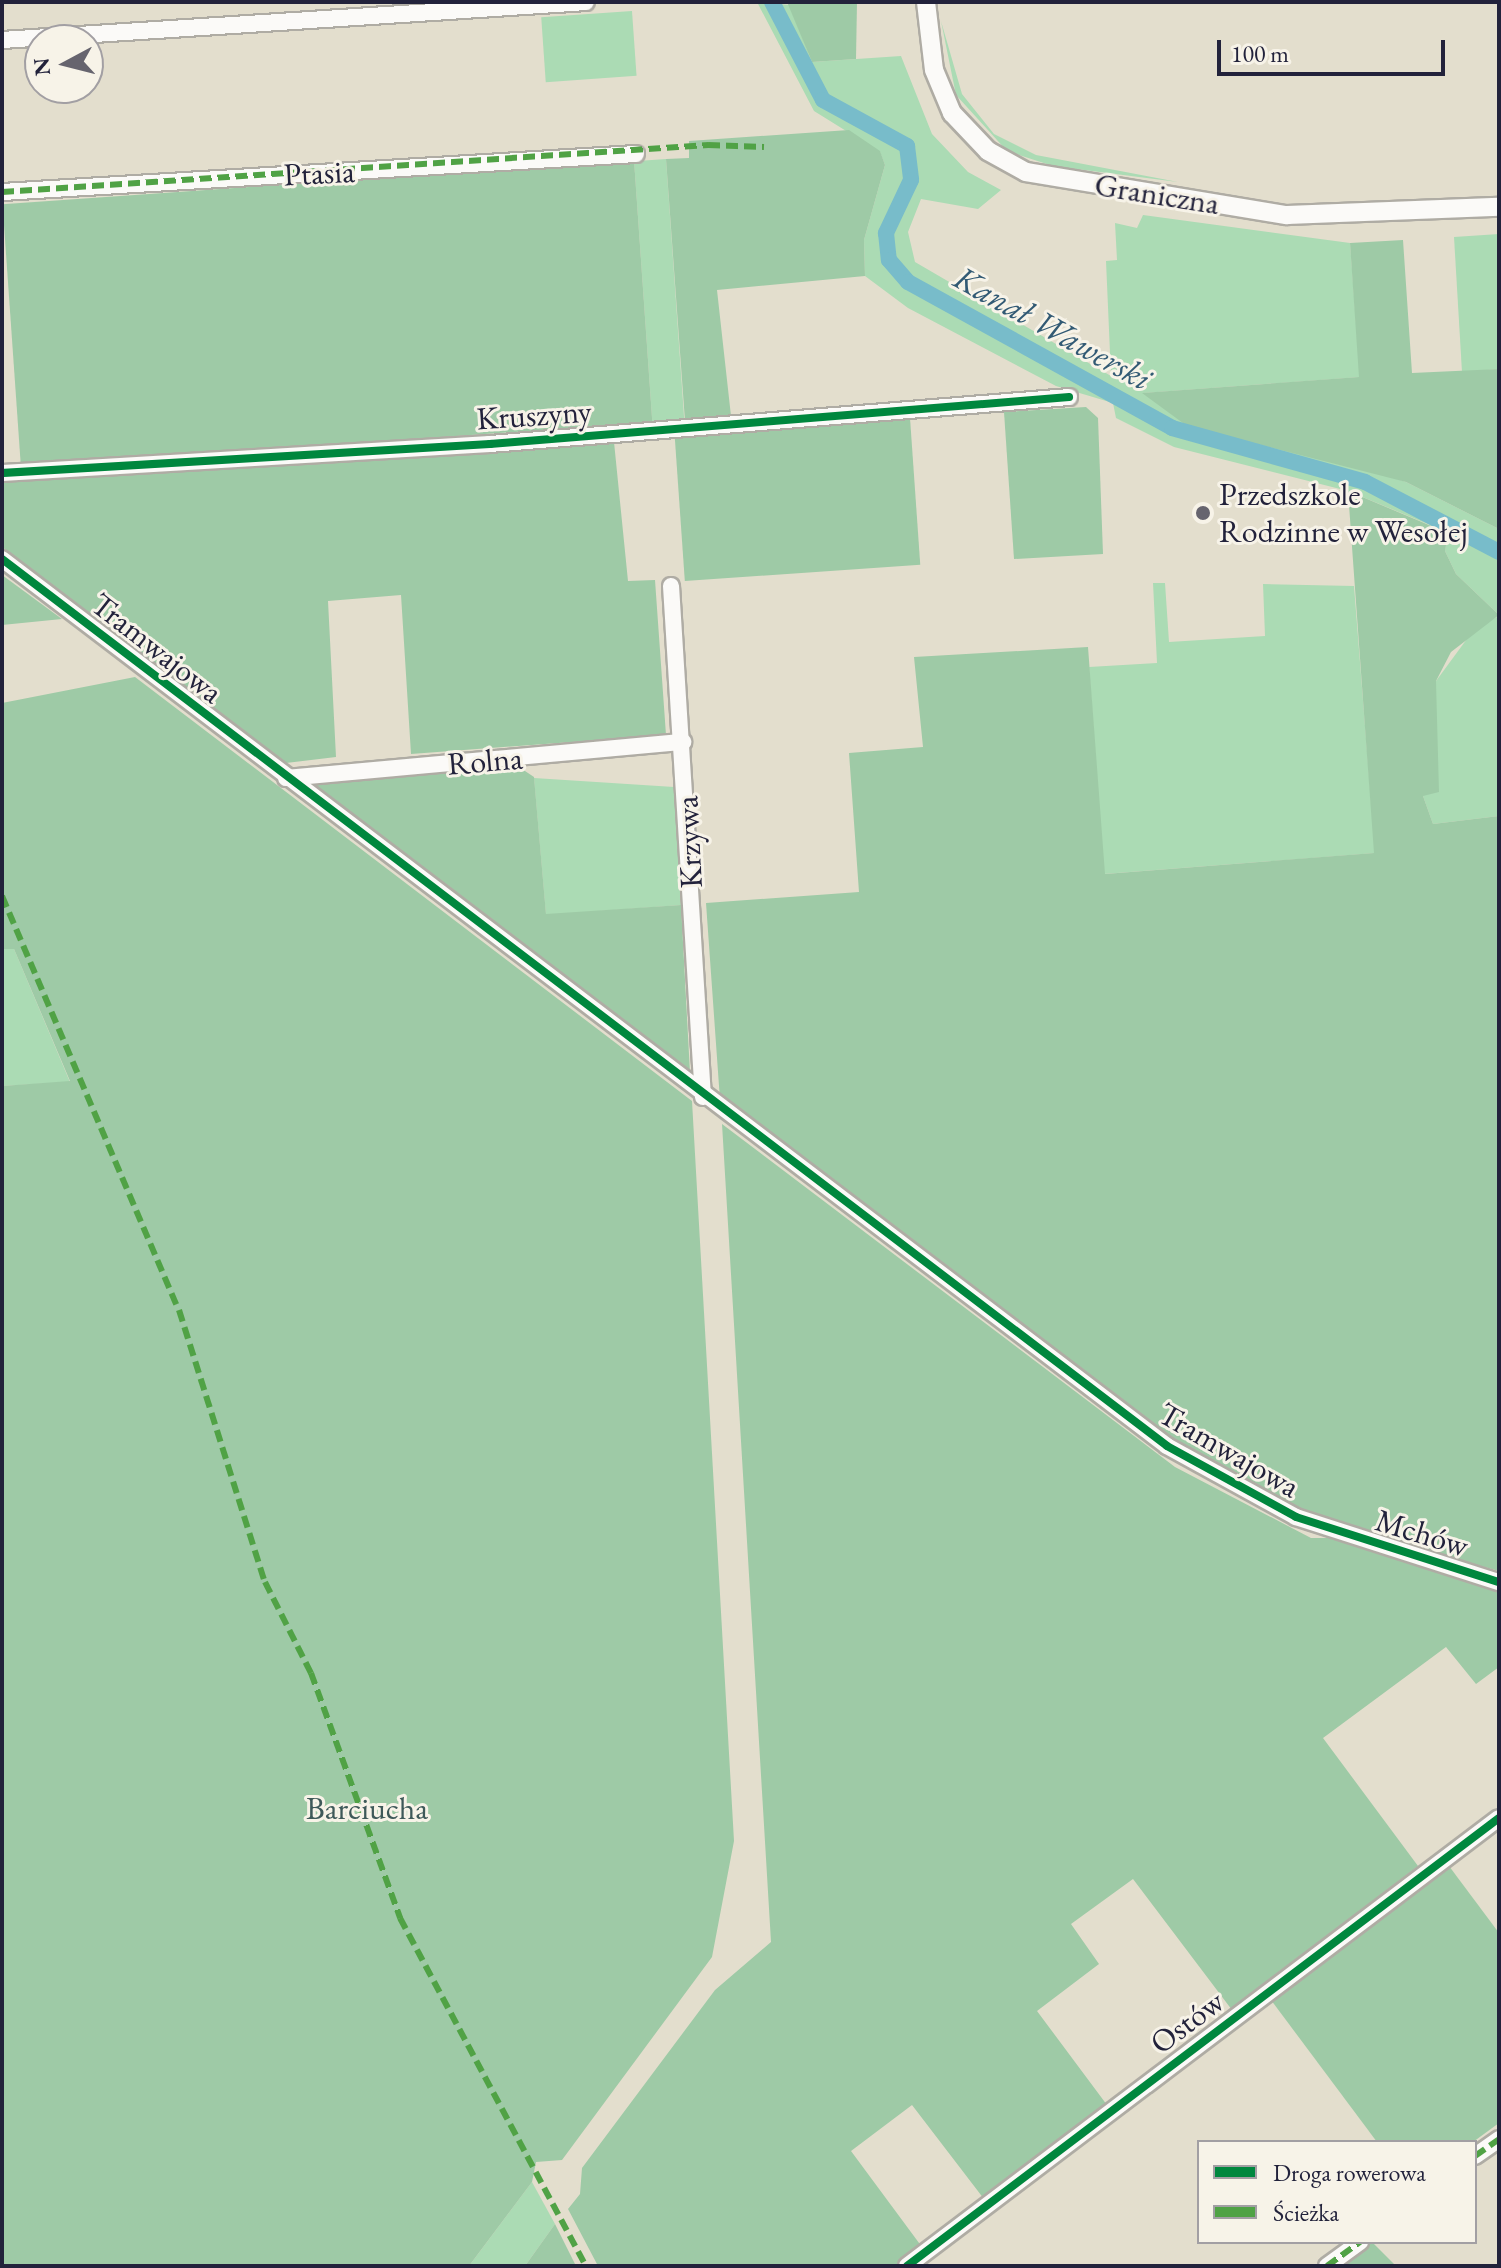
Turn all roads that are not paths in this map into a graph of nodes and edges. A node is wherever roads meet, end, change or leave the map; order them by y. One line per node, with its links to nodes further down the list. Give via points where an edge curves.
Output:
1 (586, 2): 3 (street)
2 (926, 2): 7 (street, Graniczna, via 934,70 952,113 981,146 1026,172 1287,215)
3 (485, 7): 4 (street)
4 (2, 40)
5 (636, 154): 6 (street, Ptasia)
6 (2, 192)
7 (1499, 207)
8 (1069, 397): 9 (street, Kruszyny, via 490,444)
9 (2, 473)
10 (2, 559): 13 (street, Tramwajowa)
11 (671, 586): 12 (street, Krzywa)
12 (683, 742): 13 (street, Rolna); 14 (street, Krzywa)
13 (286, 778): 14 (street, Tramwajowa)
14 (703, 1097): 15 (street, Tramwajowa, via 1155,1438 1250,1495)
15 (1331, 1530): 16 (street, Mchów)
16 (1499, 1582)
17 (1499, 1818): 21 (street, Ostów)
18 (1499, 2139): 19 (street)
19 (1477, 2155)
20 (1357, 2244): 22 (street)
21 (907, 2266)
22 (1327, 2266)

